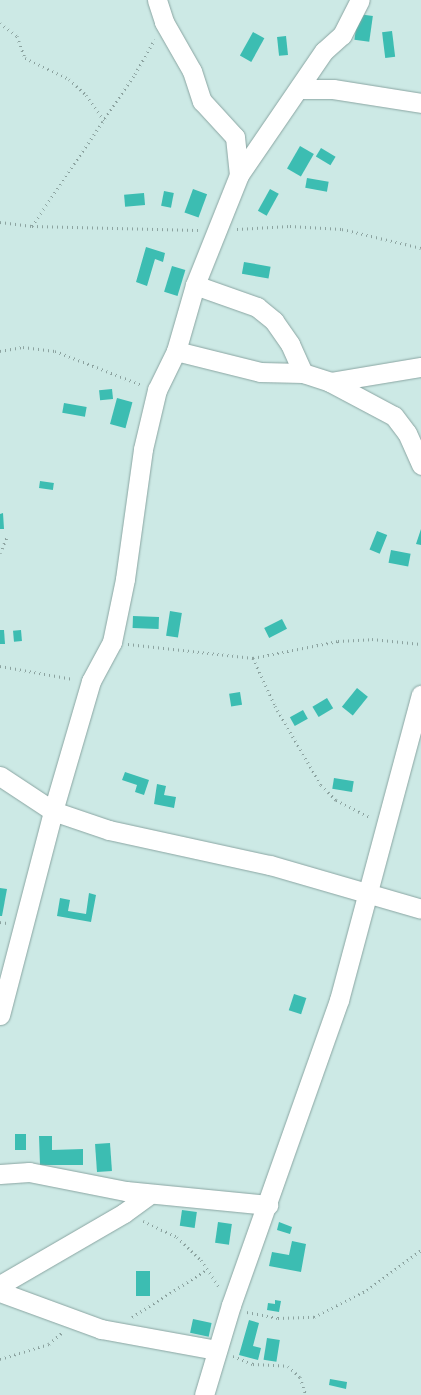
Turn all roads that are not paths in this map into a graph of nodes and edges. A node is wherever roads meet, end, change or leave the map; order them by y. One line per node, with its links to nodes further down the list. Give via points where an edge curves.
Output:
1 (158, 0): 5 (street, via 164,22 189,64 202,101 234,137)
2 (360, 0): 3 (street, via 342,35 324,51)
3 (300, 88): 4 (street, via 333,88); 5 (street)
4 (421, 103)
5 (239, 175): 6 (street)
6 (195, 284): 7 (street); 9 (street, via 257,307 274,321 290,344)
7 (176, 351): 9 (street, via 260,372); 14 (street, via 157,390 143,449 125,579 112,642 91,681)
8 (421, 367): 10 (street)
9 (303, 373): 10 (street)
10 (330, 382): 11 (street, via 394,416 407,433)
11 (421, 465)
12 (421, 695): 15 (street)
13 (0, 776): 14 (street)
14 (53, 811): 15 (street, via 109,830 270,865); 17 (street)
15 (370, 892): 16 (street); 21 (street, via 339,1000)
16 (421, 909)
17 (7, 964): 18 (street)
18 (0, 1015)
19 (0, 1174): 20 (street, via 29,1172 62,1176)
20 (149, 1194): 21 (street); 22 (street, via 124,1213)
21 (268, 1205): 24 (street)
22 (0, 1285)
23 (0, 1292): 24 (street, via 101,1329)
24 (217, 1350): 25 (street)
25 (204, 1395)

